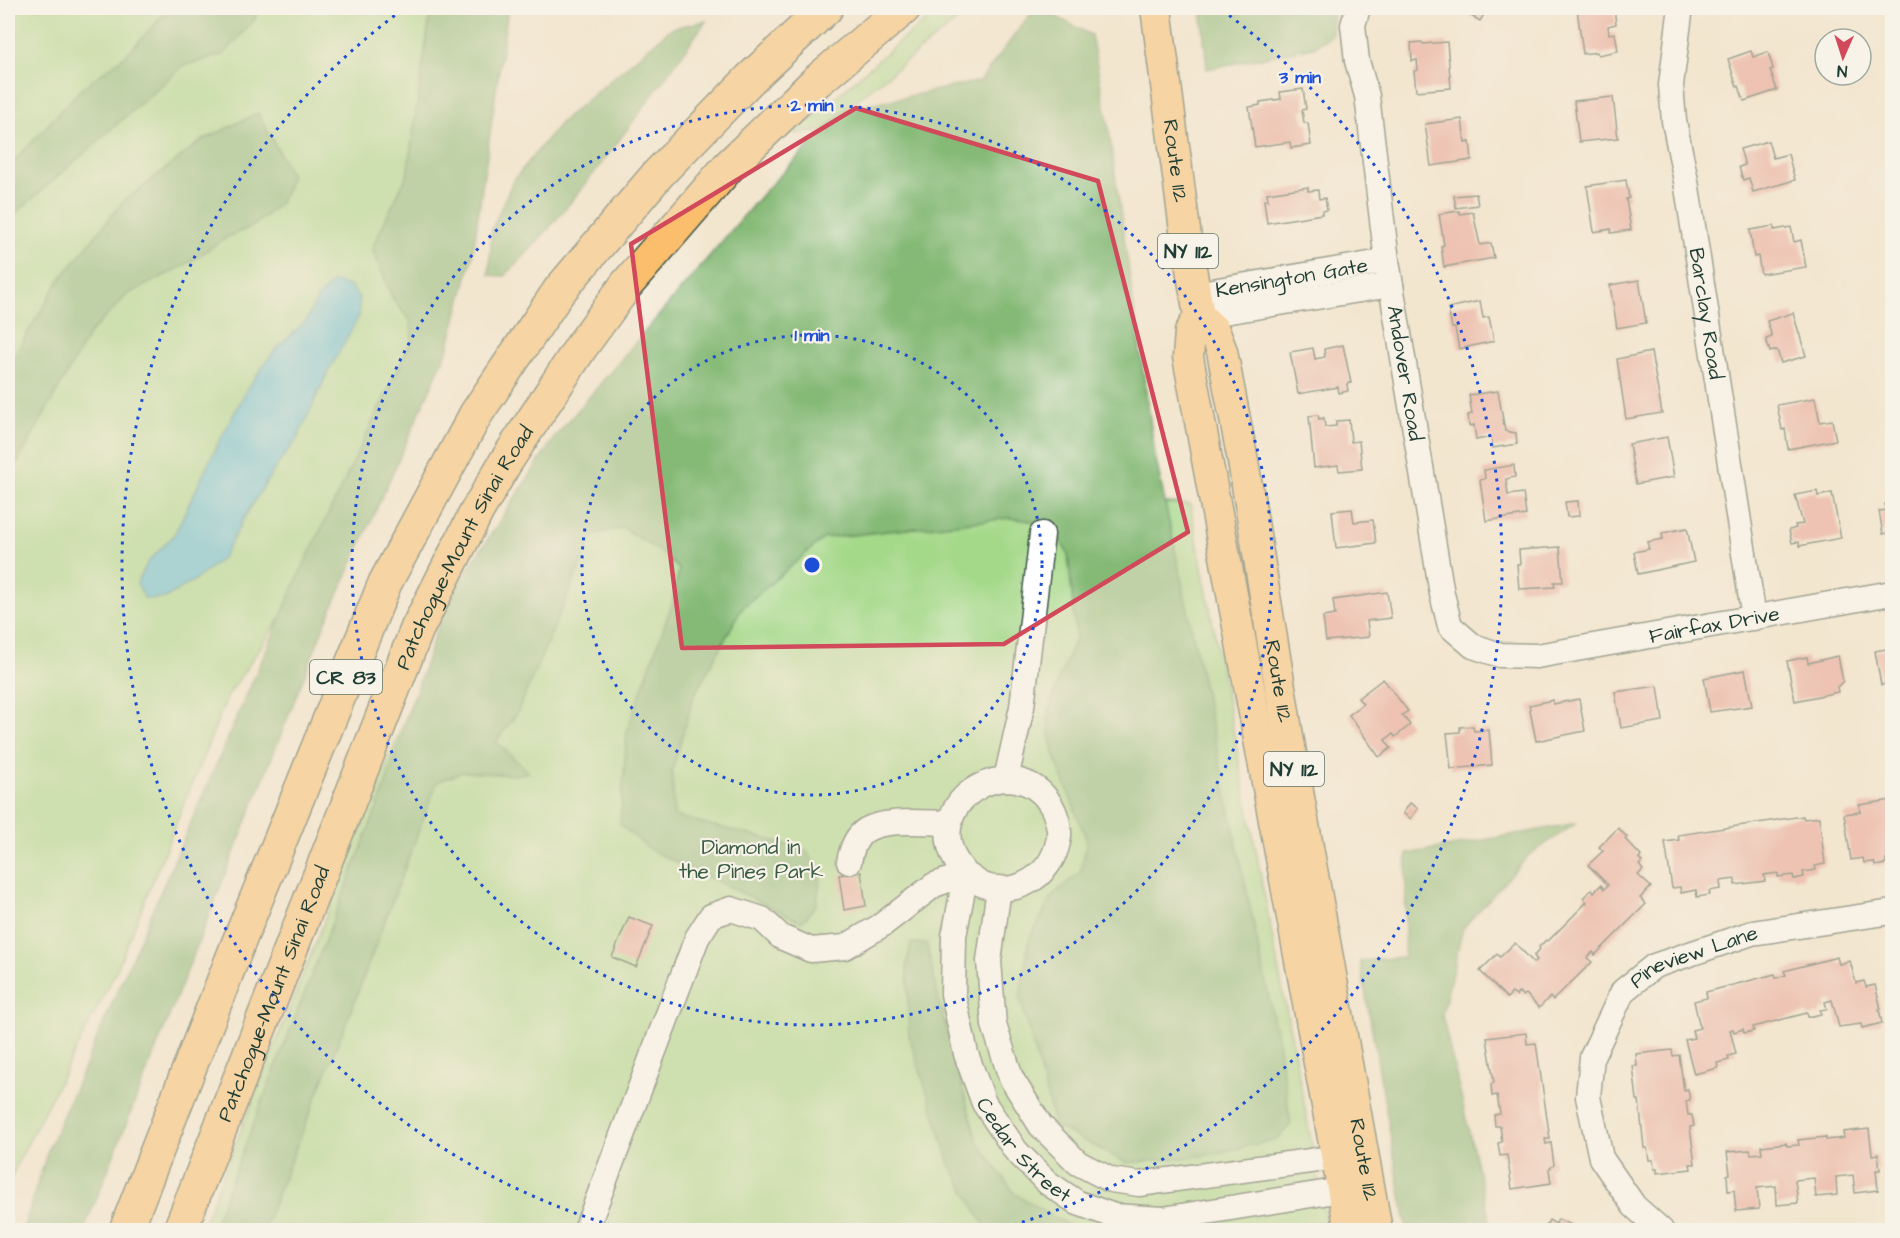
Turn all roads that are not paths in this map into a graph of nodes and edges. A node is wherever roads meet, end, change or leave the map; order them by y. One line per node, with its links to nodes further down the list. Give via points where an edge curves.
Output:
1 (826, 8): 9 (highway, CR 83, via 658,174 559,291)
2 (904, 8): 10 (highway, Patchogue-Mount Sinai Road / CR 83, via 817,81 729,166 627,284)
3 (1155, 8): 8 (main road, Route 112 / NY 112)
4 (1679, 8): 13 (street, Barclay Road, via 1671,85 1674,121)
5 (1356, 16): 6 (street, Andover Road, via 1357,62 1366,96)
6 (1387, 261): 7 (street, Andover Road); 8 (street, Kensington Gate)
7 (1391, 285): 8 (street, Kensington Gate); 14 (street, Andover Road, via 1450,626 1473,646 1500,655)
8 (1197, 305): 21 (main road, Route 112 / NY 112, via 1222,351 1243,461 1290,748)
9 (525, 342): 10 (highway); 25 (highway, CR 83, via 476,414 385,583)
10 (568, 368): 26 (highway, Patchogue-Mount Sinai Road / CR 83, via 505,462 417,629)
11 (1042, 534): 15 (street, via 1022,707)
12 (1893, 593): 13 (street, Fairfax Drive)
13 (1754, 618): 14 (street, Fairfax Drive)
14 (1537, 656)
15 (1006, 779): 16 (street, via 987,782 970,791 957,805); 19 (street, via 1023,782 1050,804 1058,820 1059,837 1056,854 1033,881)
16 (950, 823): 17 (street, via 886,824 865,831 852,848); 18 (street, via 952,850)
17 (849, 862)
18 (966, 874): 19 (street, via 981,884); 24 (street, Cedar Street, via 954,936 952,994 966,1054 984,1103 1016,1151 1048,1183 1077,1203 1114,1216 1163,1219); 27 (street, via 934,885 882,925 845,947 810,950 781,937 762,919 731,909 711,916 697,938)
19 (999, 888): 22 (street, Cedar Street, via 989,962 994,1025 1011,1078 1041,1126 1078,1163 1111,1180 1139,1184)
20 (1893, 912): 30 (street, Pineview Lane, via 1752,933 1654,966 1623,991 1592,1057 1588,1097 1601,1158 1634,1206)
21 (1349, 1155): 22 (street, Cedar Street); 23 (main road, Route 112 / NY 112)
22 (1198, 1176): 24 (street)
23 (1355, 1188): 24 (street, Cedar Street); 28 (main road, Route 112 / NY 112); 29 (main road, Route 112 / NY 112)
24 (1205, 1213)
25 (126, 1230)
26 (180, 1230)
27 (586, 1230)
28 (1350, 1230)
29 (1377, 1230)
30 (1661, 1230)

